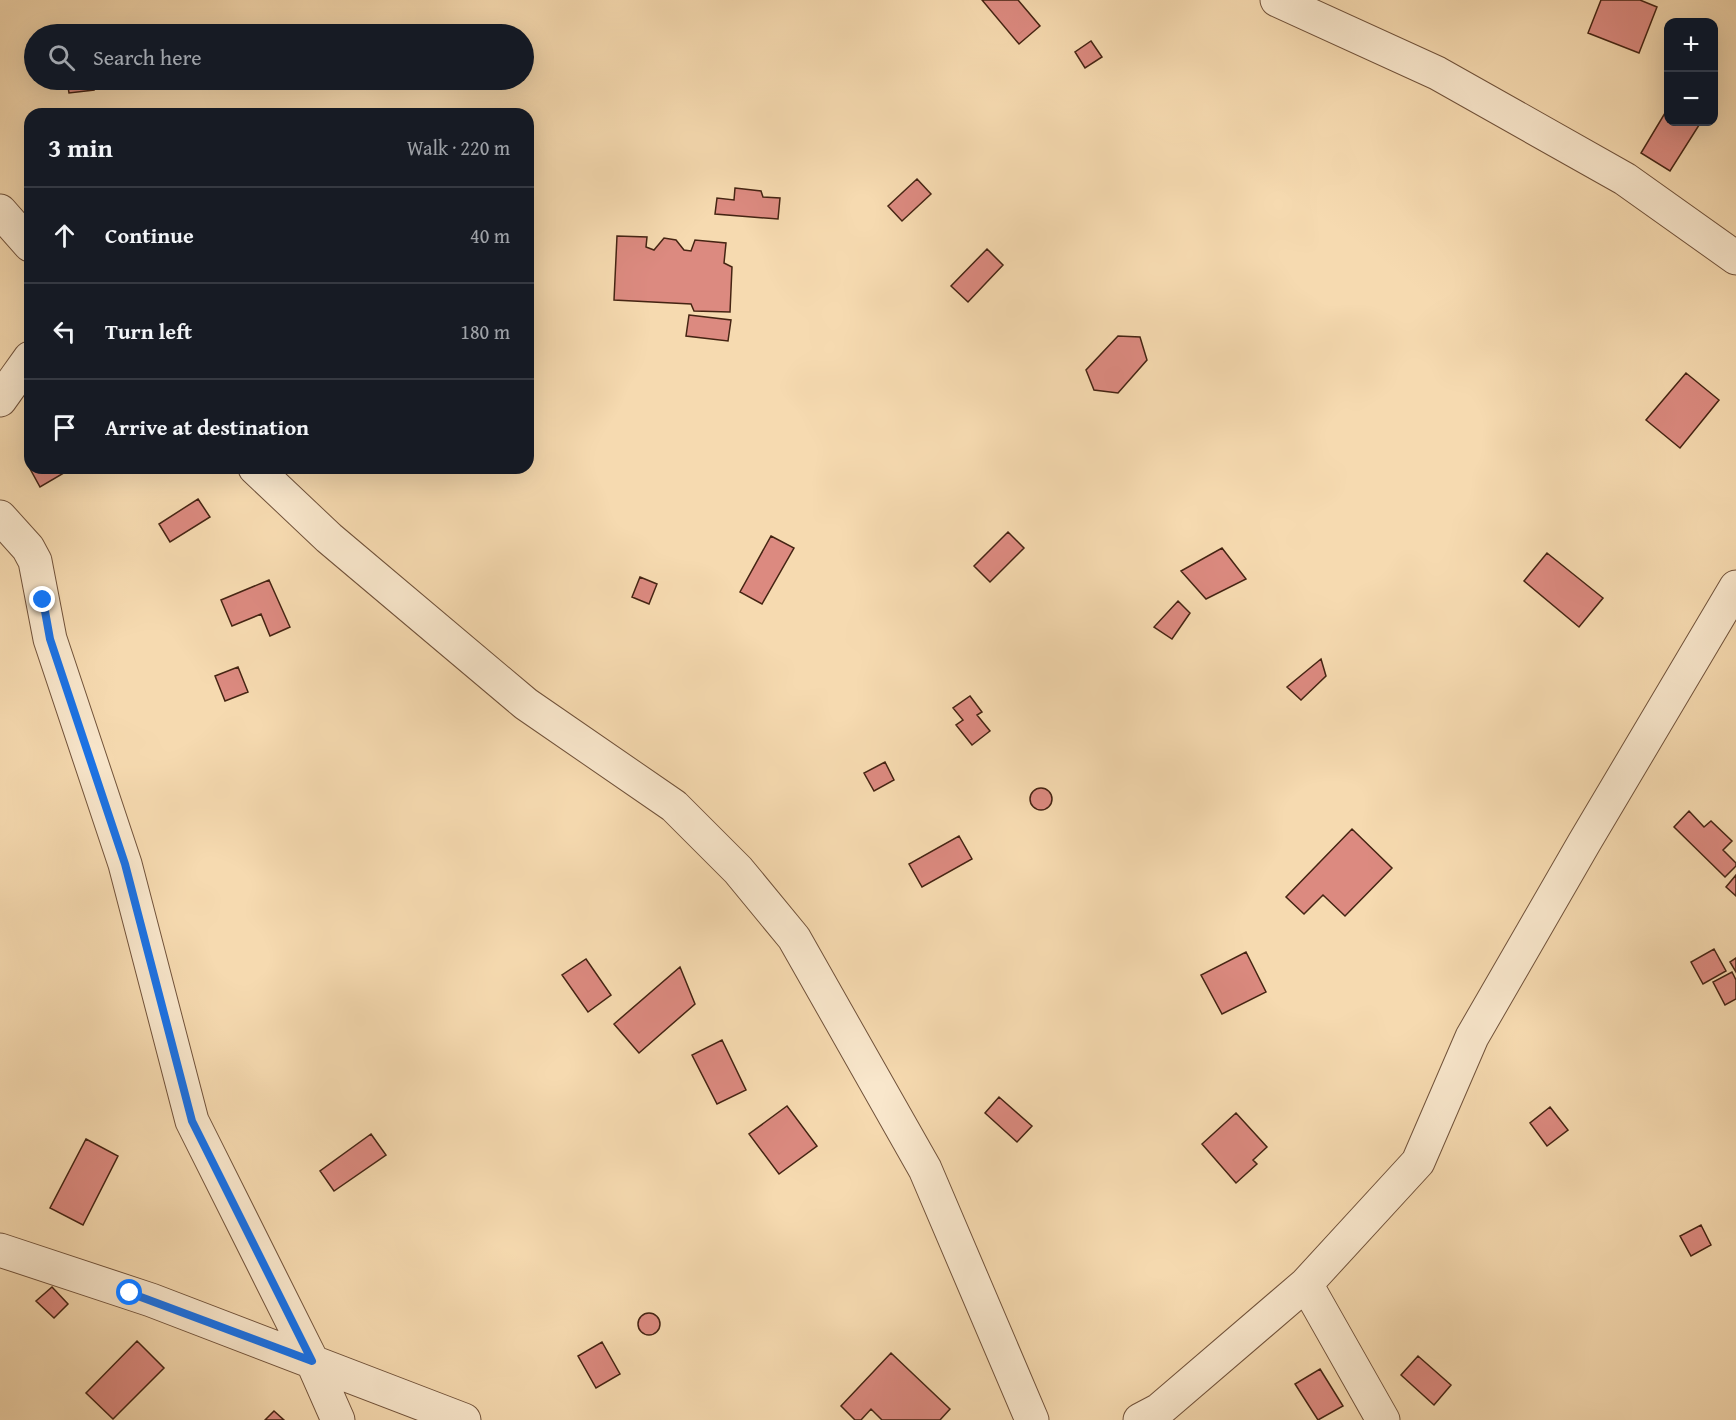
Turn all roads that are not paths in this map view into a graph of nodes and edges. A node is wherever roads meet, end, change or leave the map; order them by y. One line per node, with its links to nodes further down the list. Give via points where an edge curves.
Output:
1 (1277, 0): 4 (street, via 1437,74 1625,179)
2 (0, 211): 3 (street)
3 (24, 238)
4 (1736, 258)
5 (24, 366): 6 (street)
6 (0, 400)
7 (261, 474): 15 (street, via 329,538 526,704 674,806 738,870 787,929 925,1169)
8 (0, 517): 12 (street, via 35,561 50,639 125,864 192,1121)
9 (1736, 587): 11 (street, via 1472,1036 1418,1162)
10 (0, 1250): 12 (street, via 151,1300)
11 (1306, 1284): 16 (street, via 1159,1410); 17 (street)
12 (312, 1361): 13 (street); 14 (street)
13 (338, 1420)
14 (464, 1420)
15 (1032, 1420)
16 (1140, 1420)
17 (1383, 1420)

